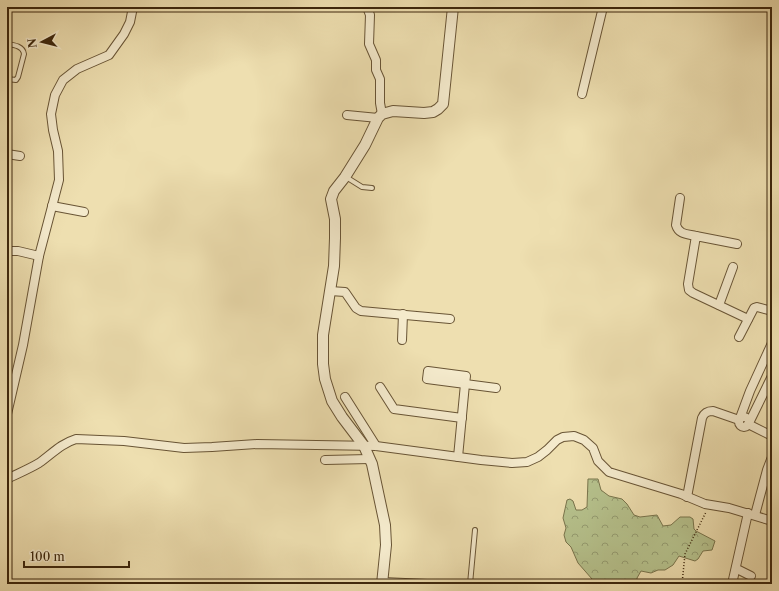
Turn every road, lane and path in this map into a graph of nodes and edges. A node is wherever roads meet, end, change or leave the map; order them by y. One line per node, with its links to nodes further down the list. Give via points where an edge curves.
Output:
1 (133, 7): 15 (street, via 124,34 109,55 77,69 63,80 55,95 51,114 58,151 59,180)
2 (367, 7): 9 (street, via 370,15 369,44 380,80)
3 (603, 7): 7 (street)
4 (450, 8): 9 (street, via 443,104 433,112 393,111)
5 (7, 44): 6 (lane, via 24,50 18,77 16,80)
6 (7, 79)
7 (582, 94)
8 (347, 115): 9 (street)
9 (380, 116): 12 (street)
10 (7, 154): 11 (street)
11 (20, 156)
12 (345, 177): 13 (lane); 22 (street, via 331,199 335,238)
13 (372, 188)
14 (680, 198): 17 (street, via 677,230)
15 (52, 206): 16 (street); 20 (street)
16 (84, 212)
17 (696, 236): 18 (street); 23 (street, via 689,290)
18 (737, 244)
19 (7, 251): 20 (street)
20 (39, 256): 37 (street, via 23,346)
21 (733, 267): 23 (street)
22 (330, 291): 25 (street, via 345,292 361,311); 43 (street, via 323,335 325,379 332,401)
23 (719, 305): 27 (street)
24 (772, 311): 27 (street, via 754,308)
25 (403, 314): 26 (street); 29 (street)
26 (450, 319)
27 (748, 319): 28 (street)
28 (740, 337)
29 (402, 340)
30 (772, 343): 40 (street)
31 (772, 376): 34 (street)
32 (380, 387): 39 (street, via 394,409)
33 (496, 388): 39 (street, via 465,384)
34 (764, 394): 36 (street); 41 (street)
35 (345, 396): 44 (street)
36 (772, 397)
37 (8, 404): 38 (street)
38 (7, 414)
39 (462, 418): 45 (street)
40 (740, 419): 41 (street, via 741,427); 51 (street, via 713,411 704,414)
41 (748, 424): 42 (street)
42 (772, 436)
43 (364, 446): 44 (street); 47 (street); 50 (street, via 257,444 184,448 124,440 76,439 55,449 39,463)
44 (376, 446): 45 (street)
45 (458, 457): 51 (street, via 512,463 527,462 538,457 563,437 574,436 593,448 598,461 609,472)
46 (772, 457): 49 (street)
47 (369, 459): 48 (street); 58 (street, via 385,525 386,545)
48 (325, 460)
49 (769, 471): 53 (street)
50 (7, 479)
51 (687, 497): 52 (street)
52 (708, 505): 53 (street); 61 (path, via 685,554)
53 (751, 514): 54 (street); 56 (street)
54 (772, 521)
55 (475, 530): 60 (lane)
56 (737, 569): 57 (street); 62 (street)
57 (751, 576)
58 (382, 583): 59 (street)
59 (427, 584)
60 (470, 584)
61 (682, 584)
62 (732, 584)

